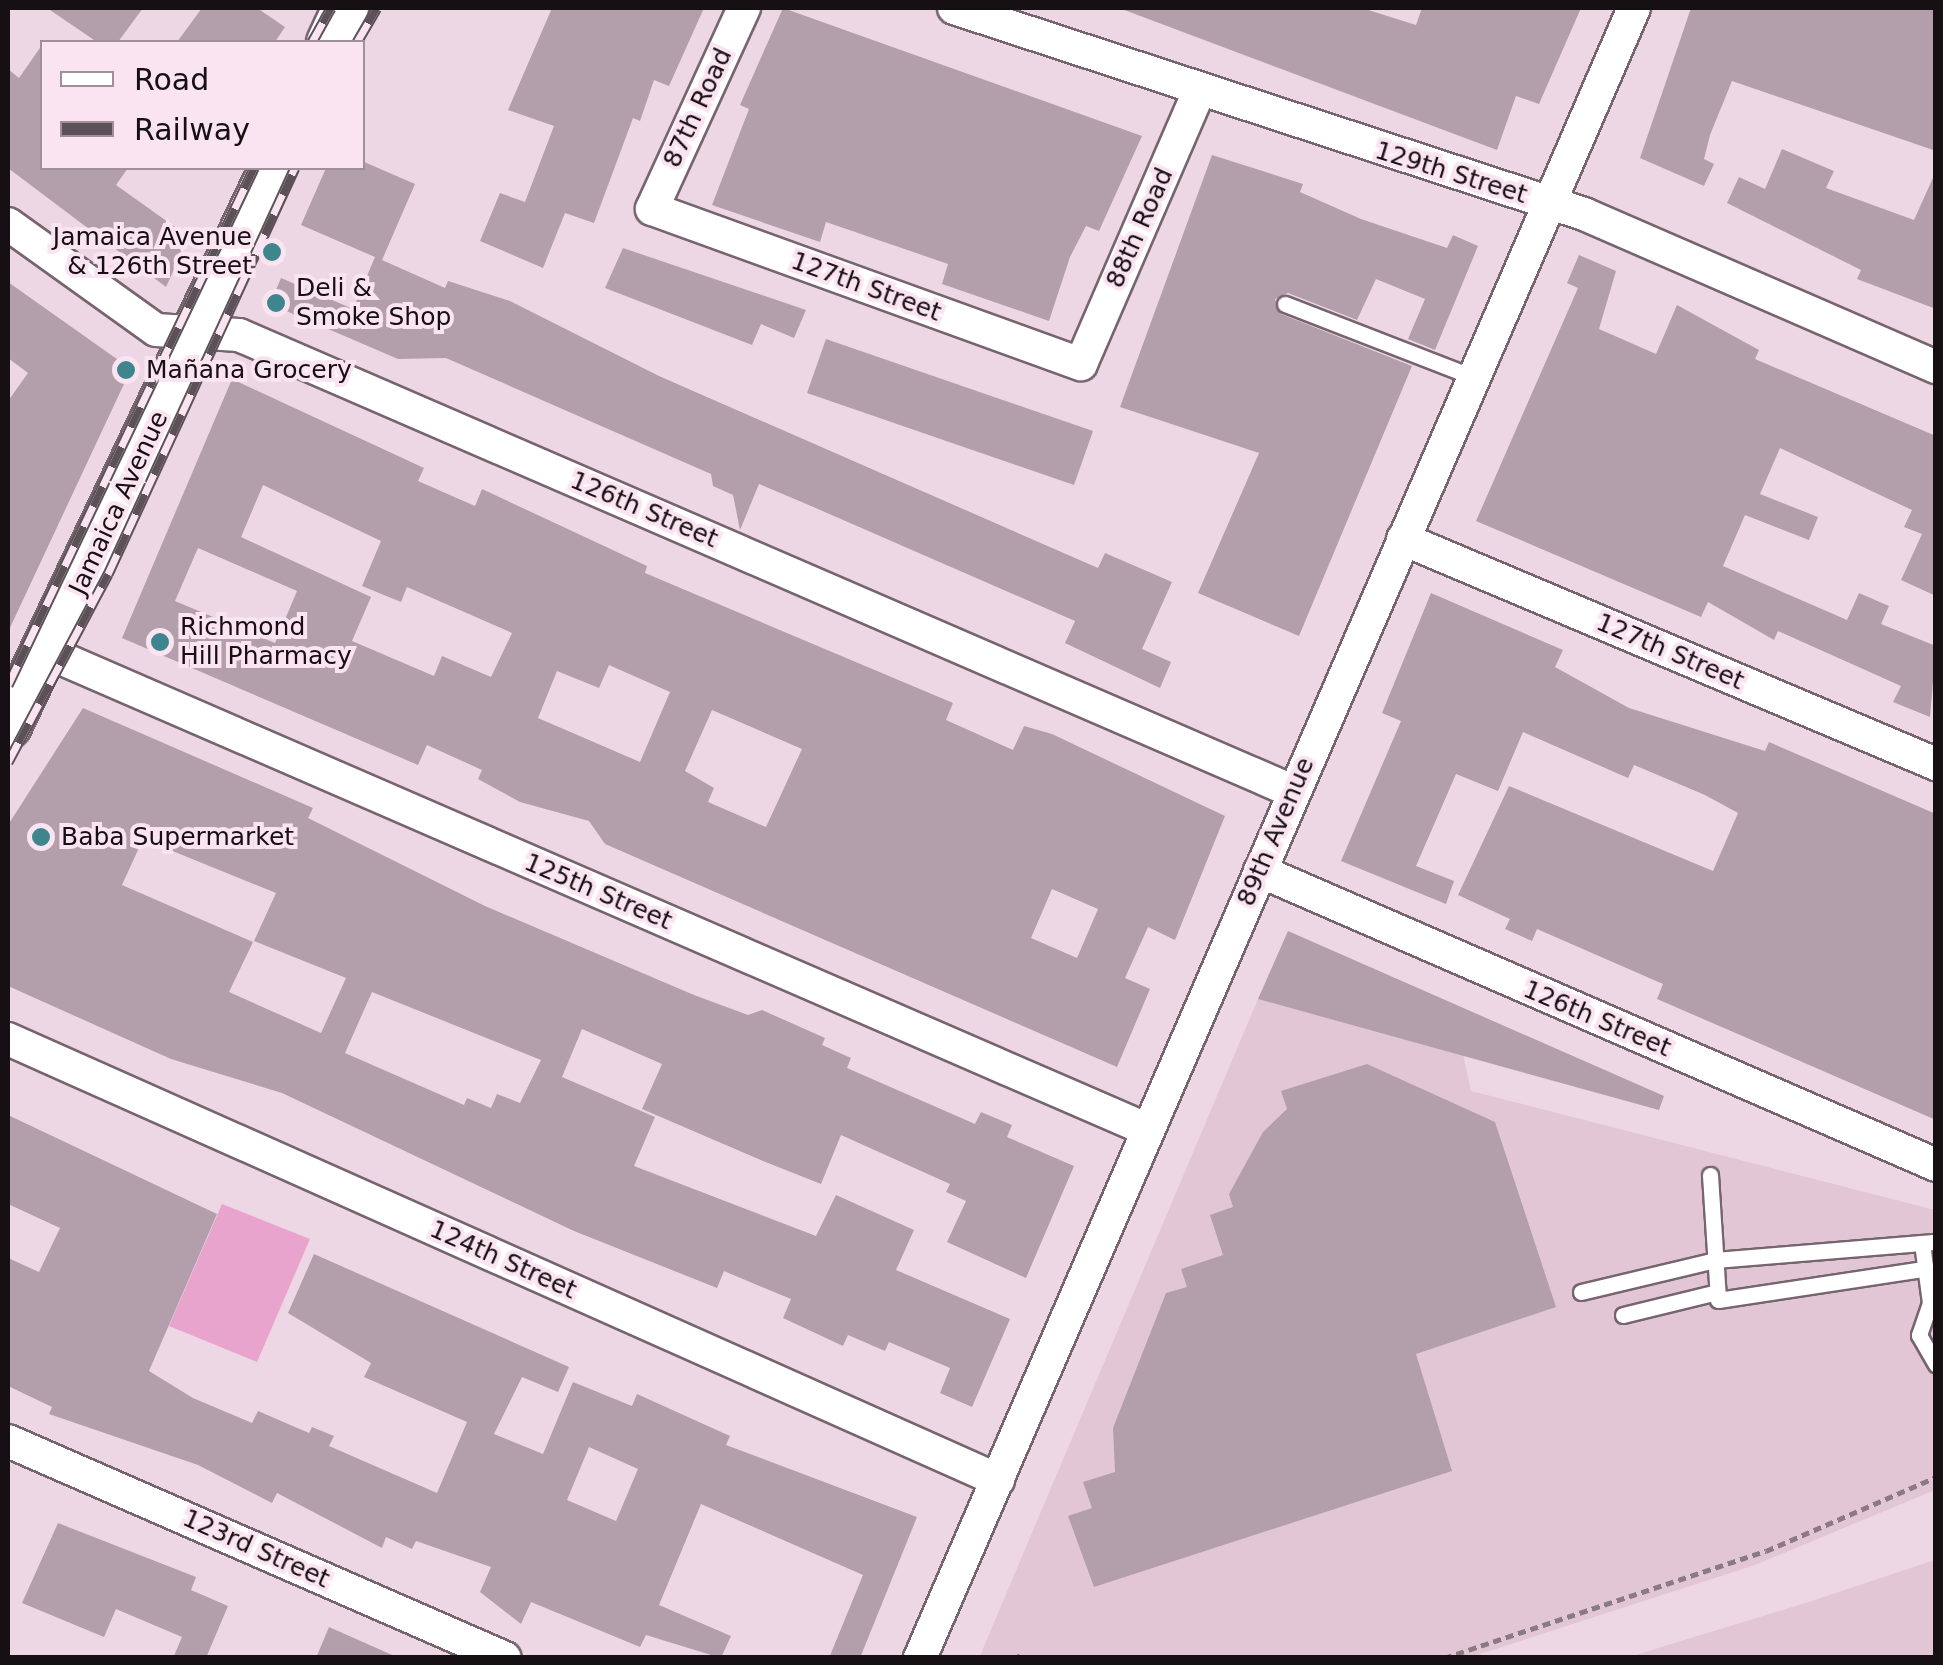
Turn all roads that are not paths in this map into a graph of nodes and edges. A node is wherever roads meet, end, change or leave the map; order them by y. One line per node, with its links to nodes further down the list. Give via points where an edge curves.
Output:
1 (744, 8): 7 (street, 87th Road)
2 (954, 8): 4 (street, 129th Street)
3 (1634, 8): 6 (street, 89th Avenue)
4 (1199, 91): 6 (street, 129th Street); 11 (street, 88th Road)
5 (271, 170): 10 (main road, Jamaica Avenue)
6 (1547, 201): 12 (street, 129th Street); 13 (street, 89th Avenue)
7 (652, 210): 11 (street, 127th Street)
8 (8, 224): 10 (street, 126th Street, via 156,330)
9 (1285, 304): 13 (lane)
10 (200, 330): 15 (main road, Jamaica Avenue); 17 (street, 126th Street, via 239,335)
11 (1081, 364)
12 (1936, 368)
13 (1473, 377): 14 (street, 89th Avenue)
14 (1404, 539): 16 (street, 127th Street); 17 (street, 89th Avenue)
15 (23, 685): 20 (street, 125th Street)
16 (1936, 764)
17 (1292, 792): 18 (street, 89th Avenue)
18 (1260, 872): 20 (street, 89th Avenue); 21 (street, 126th Street)
19 (8, 1039): 31 (street, 124th Street)
20 (1148, 1130): 31 (street, 89th Avenue)
21 (1936, 1165)
22 (1710, 1175): 24 (lane)
23 (1929, 1243): 24 (lane); 25 (lane)
24 (1715, 1260): 26 (lane); 27 (lane)
25 (1924, 1269): 27 (lane, via 1786,1296 1718,1300); 29 (lane, via 1930,1303 1919,1335)
26 (1581, 1292)
27 (1717, 1292): 28 (lane)
28 (1623, 1315)
29 (1936, 1365)
30 (8, 1441): 32 (street, 123rd Street)
31 (998, 1480): 33 (street, 89th Avenue)
32 (505, 1658)
33 (920, 1658)

